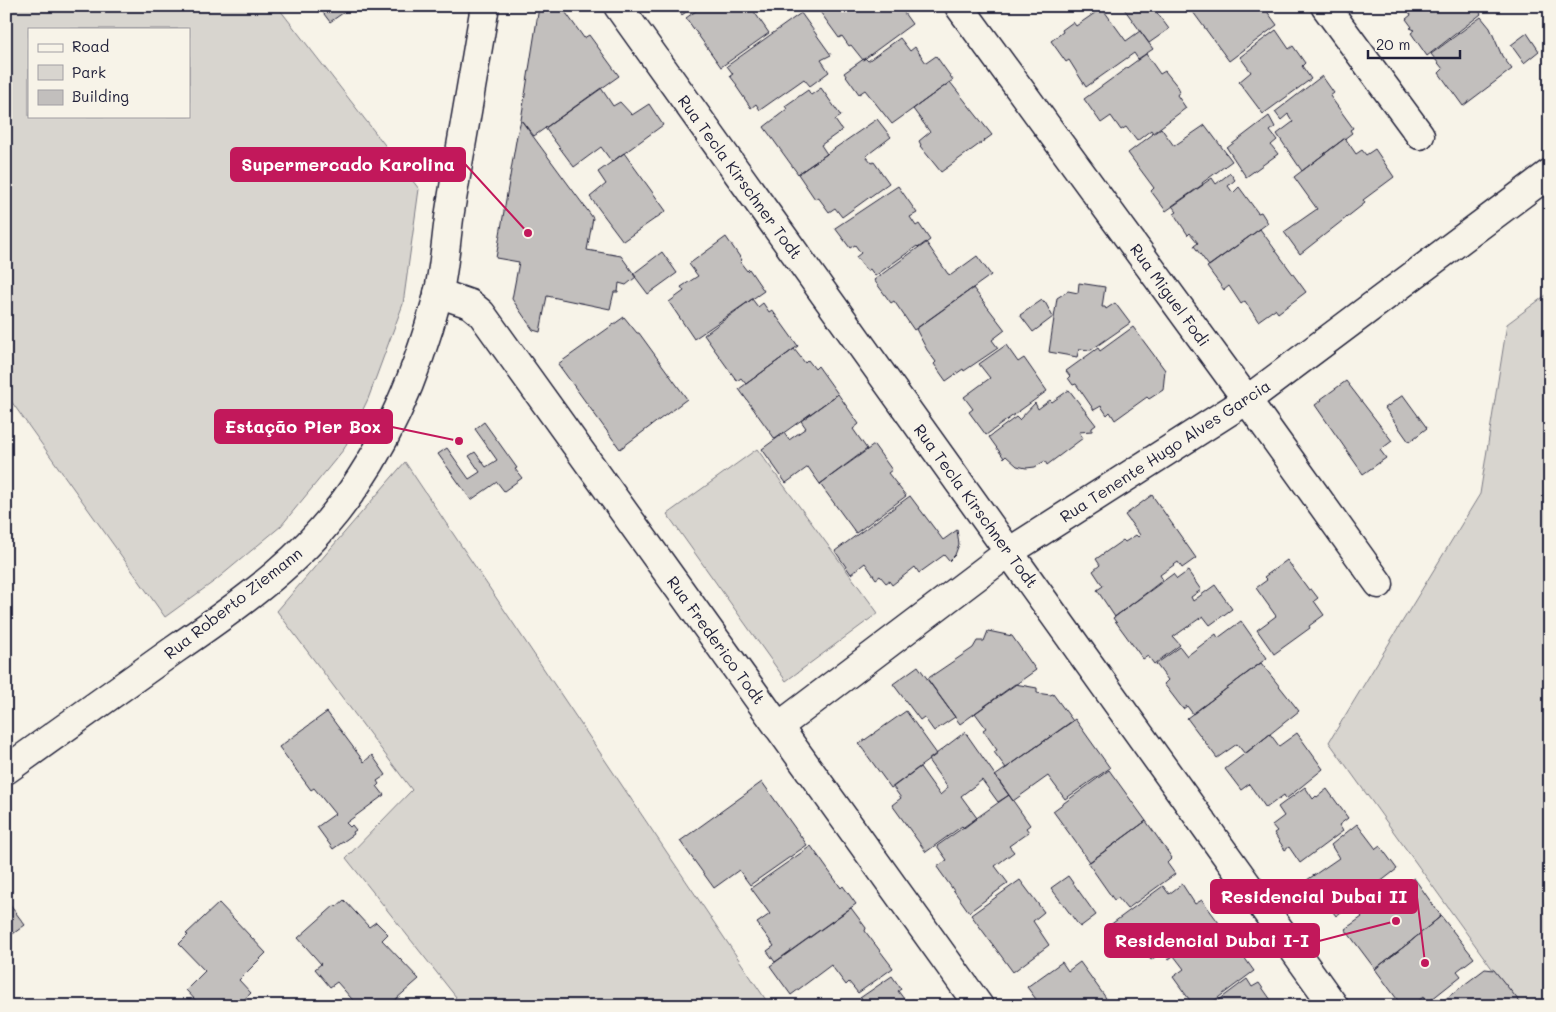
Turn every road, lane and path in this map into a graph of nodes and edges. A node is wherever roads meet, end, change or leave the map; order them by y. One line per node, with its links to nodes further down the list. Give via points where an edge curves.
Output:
1 (485, 6): 7 (street, Rua Roberto Ziemann)
2 (618, 6): 9 (street, Rua Tecla Kirschner Todt)
3 (959, 6): 8 (street, Rua Miguel Fodi)
4 (1325, 6): 5 (street)
5 (1420, 135)
6 (1550, 173): 8 (street, Rua Tenente Hugo Alves Garcia)
7 (438, 292): 11 (street, Rua Frederico Todt, via 470,304 481,313); 12 (street, Rua Roberto Ziemann, via 418,362 396,416 364,476 321,531 270,578 210,625)
8 (1247, 400): 9 (street, Rua Tenente Hugo Alves Garcia); 10 (street, Rua Miguel Fodi)
9 (1009, 552): 11 (street, Rua Tenente Hugo Alves Garcia); 14 (street, Rua Tecla Kirschner Todt)
10 (1378, 584)
11 (778, 727): 13 (street, Rua Frederico Todt)
12 (6, 770)
13 (979, 1006)
14 (1334, 1006)

